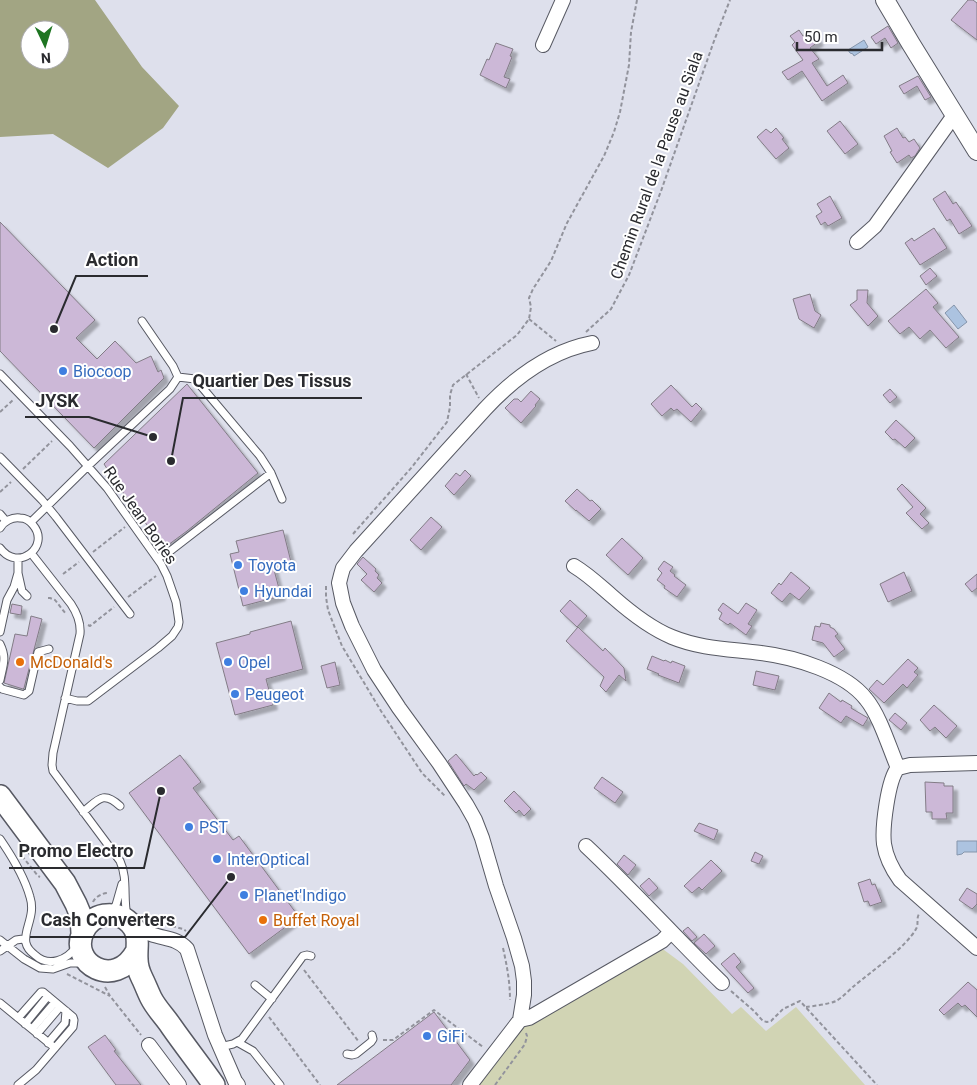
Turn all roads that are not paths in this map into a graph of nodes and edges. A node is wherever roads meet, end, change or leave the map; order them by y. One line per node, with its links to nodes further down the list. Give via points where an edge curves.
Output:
1 (563, 0): 3 (street)
2 (885, 0): 4 (street)
3 (543, 46)
4 (955, 114): 5 (street); 6 (street, via 875,226)
5 (977, 151)
6 (857, 242)
7 (142, 321): 10 (lane, via 174,366)
8 (592, 343): 66 (street, via 567,350 526,372 507,387 356,551 343,568 340,582 343,603 374,670 466,804 479,830 522,966 524,995)
9 (0, 374): 12 (lane, Rue Jean Bories)
10 (178, 377): 12 (lane, via 170,389); 13 (lane, via 195,379)
11 (0, 457): 15 (lane)
12 (88, 466): 15 (lane); 23 (lane, Rue Jean Bories)
13 (271, 473): 14 (lane); 23 (lane)
14 (282, 499)
15 (47, 506): 18 (lane); 27 (lane)
16 (0, 514): 17 (lane)
17 (6, 522): 18 (lane, via 16,518); 19 (lane)
18 (31, 522): 21 (lane, via 38,534)
19 (0, 528)
20 (0, 548): 22 (lane, via 8,556)
21 (32, 553): 22 (lane); 33 (lane, via 79,619 80,634)
22 (18, 558): 25 (lane)
23 (157, 558): 33 (lane, Rue Jean Bories, via 176,602 179,622 172,636 91,699)
24 (574, 566): 35 (street, via 634,614 670,636 706,648 764,653 802,662 847,682 873,710)
25 (18, 573): 26 (lane, via 22,591); 28 (lane, via 7,600)
26 (27, 596)
27 (130, 614)
28 (0, 632)
29 (0, 644): 31 (lane, via 5,657)
30 (49, 648): 32 (lane, via 38,652 27,693 24,695)
31 (0, 680)
32 (0, 687)
33 (65, 698): 38 (lane, via 52,765 56,776)
34 (977, 763): 35 (street)
35 (898, 768): 51 (street, via 888,797 884,832 891,866 900,880)
36 (0, 796): 42 (main road)
37 (120, 806): 38 (lane, via 107,797)
38 (83, 812): 41 (lane, via 120,861)
39 (0, 839): 49 (lane, via 32,903)
40 (586, 846): 45 (street)
41 (124, 879): 43 (lane, via 116,904); 44 (lane, via 124,905)
42 (65, 883): 43 (main road, via 90,906); 46 (main road, via 81,916)
43 (106, 907): 44 (main road); 46 (main road, via 86,926)
44 (131, 924): 47 (street); 53 (main road, via 138,939)
45 (671, 932): 58 (street); 66 (street, via 662,941)
46 (81, 937): 49 (lane, via 70,955 51,962 37,957); 56 (main road, via 81,950)
47 (168, 938): 53 (street); 73 (street, via 186,949)
48 (0, 940): 50 (lane)
49 (26, 943): 50 (lane, via 18,939); 54 (lane, via 22,950)
50 (7, 946): 52 (lane); 54 (lane)
51 (977, 948)
52 (0, 951)
53 (137, 951): 57 (main road, via 126,966); 62 (main road, via 137,965)
54 (15, 952): 56 (lane, via 40,968)
55 (311, 956): 61 (lane, via 303,956 290,980)
56 (89, 963): 57 (main road)
57 (110, 972): 62 (main road, via 123,976)
58 (722, 983)
59 (255, 984): 61 (lane)
60 (48, 996): 64 (lane); 65 (lane, via 39,993); 67 (lane)
61 (272, 998): 70 (lane, via 250,1034)
62 (152, 1000): 78 (main road)
63 (0, 1003): 65 (lane)
64 (60, 1007): 68 (lane); 71 (lane, via 65,1023); 74 (lane, via 73,1017 74,1024)
65 (18, 1018): 67 (lane)
66 (518, 1022): 81 (street)
67 (25, 1024): 68 (lane)
68 (34, 1032): 71 (lane)
69 (373, 1037): 75 (lane, via 364,1048)
70 (237, 1042): 73 (lane); 80 (lane, via 254,1051)
71 (48, 1043): 74 (lane)
72 (149, 1045): 77 (street)
73 (220, 1047): 79 (street)
74 (55, 1048): 76 (lane)
75 (348, 1054)
76 (14, 1084)
77 (179, 1085)
78 (214, 1085)
79 (238, 1085)
80 (280, 1085)
81 (470, 1085)

